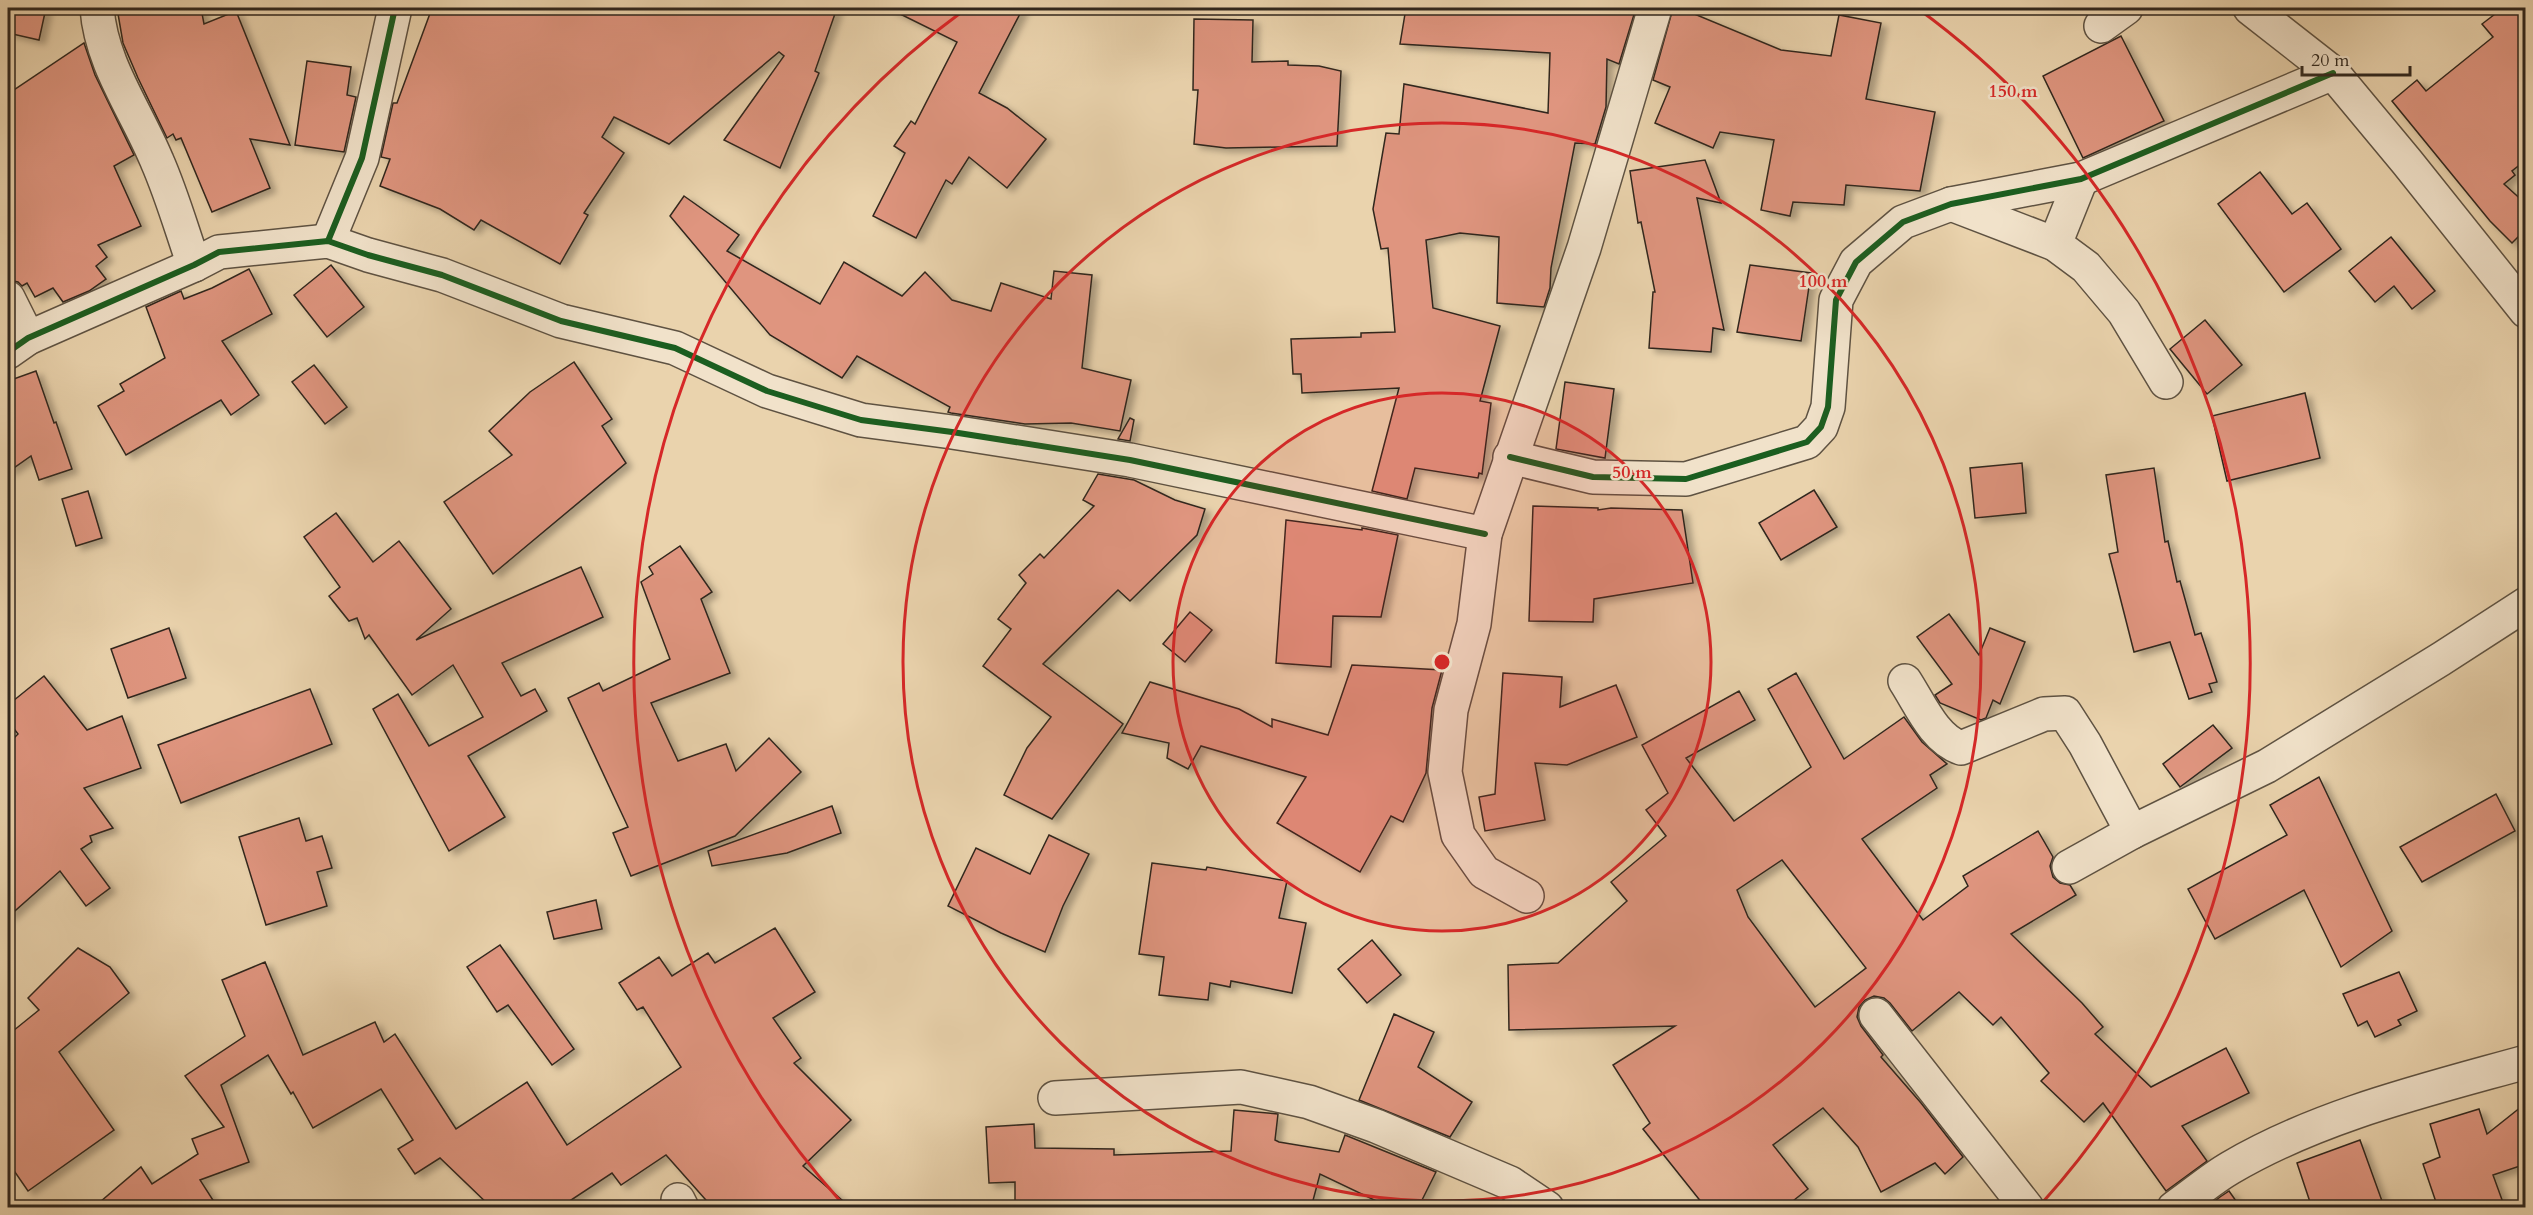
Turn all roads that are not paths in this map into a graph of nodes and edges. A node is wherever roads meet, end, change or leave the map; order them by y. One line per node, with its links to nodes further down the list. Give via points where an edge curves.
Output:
1 (97, 8): 10 (street, via 106,57 158,162)
2 (395, 8): 8 (street, via 362,158)
3 (1655, 8): 15 (street, via 1584,248)
4 (2250, 8): 5 (street)
5 (2332, 73): 6 (street); 12 (street)
6 (2081, 179): 7 (street); 9 (street)
7 (1951, 204): 9 (street); 15 (street, via 1903,222 1856,262 1836,300 1828,407 1821,427 1807,442 1686,479 1593,477)
8 (328, 241): 10 (street, via 219,252); 16 (street, via 442,275 561,321 675,348 767,391 861,420 1130,460)
9 (2055, 244): 14 (street, via 2086,267 2124,312)
10 (194, 265): 13 (street)
11 (8, 298): 13 (street)
12 (2526, 311)
13 (18, 345)
14 (2166, 382)
15 (1510, 457): 16 (street)
16 (1485, 534): 21 (street, via 1474,624 1451,710 1445,772 1458,835 1484,873)
17 (2526, 604): 19 (street, via 2267,766)
18 (1905, 681): 19 (street, via 1935,729 1949,744 1961,748 2044,714 2065,713)
19 (2132, 832): 20 (street)
20 (2069, 867)
21 (1527, 896)
22 (1876, 1015): 26 (street)
23 (2526, 1062): 27 (street, via 2318,1125 2230,1168)
24 (1055, 1098): 25 (street, via 1241,1087 1309,1102 1510,1183)
25 (1547, 1208)
26 (2027, 1208)
27 (2174, 1208)

